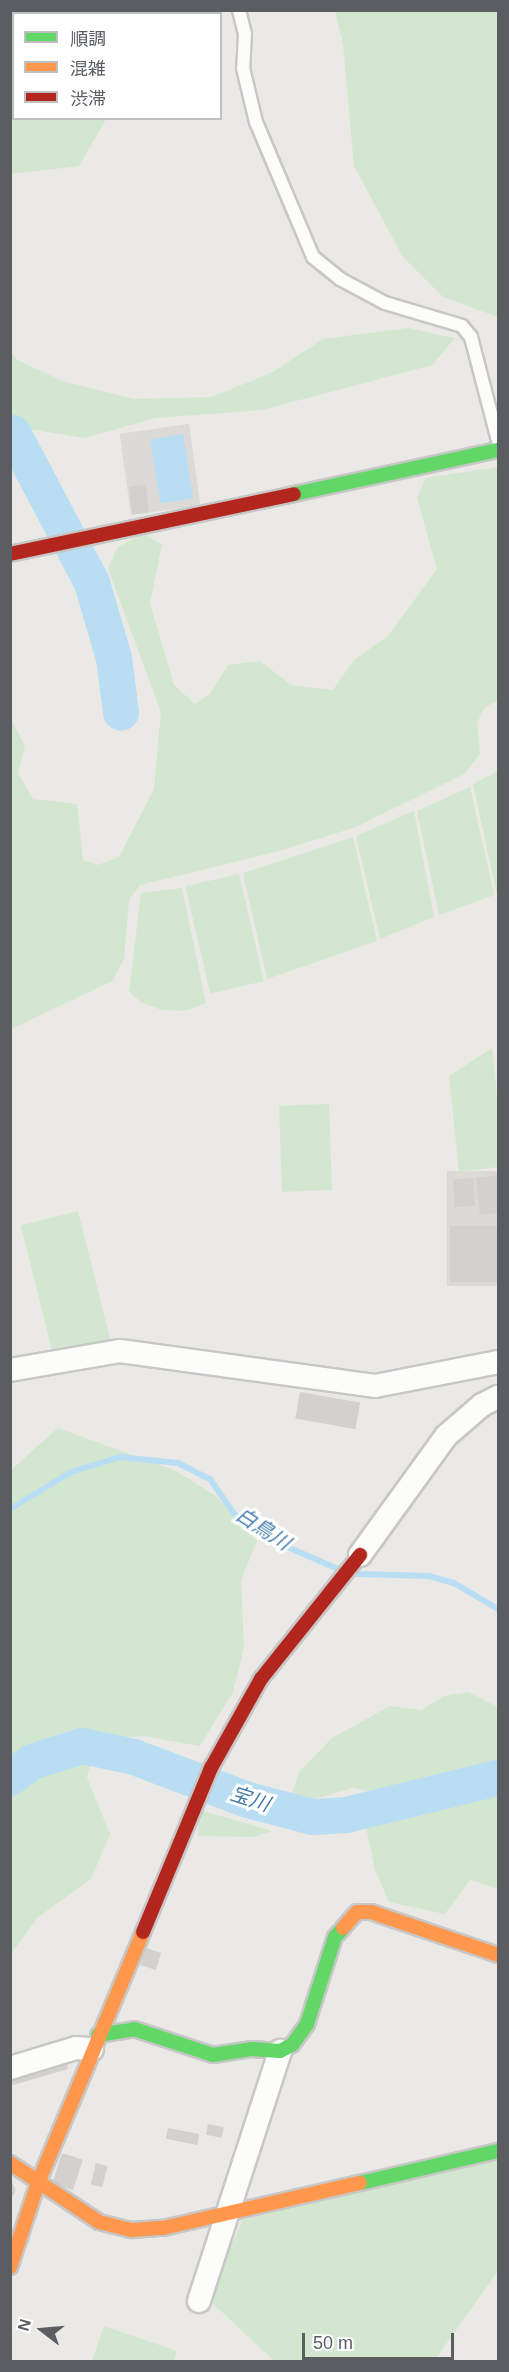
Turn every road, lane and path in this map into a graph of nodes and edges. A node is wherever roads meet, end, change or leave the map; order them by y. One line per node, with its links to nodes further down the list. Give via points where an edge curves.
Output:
1 (239, 10): 2 (lane, via 245,34 243,68 256,122 313,256 340,279 385,303 462,326 471,337)
2 (498, 441)
3 (498, 450): 4 (street)
4 (10, 554)
5 (498, 1362): 6 (street, via 375,1386 120,1351)
6 (10, 1370)
7 (498, 1397): 8 (street, via 482,1405 446,1436)
8 (360, 1555): 10 (street, via 261,1678 211,1768)
9 (498, 1955): 11 (street, via 371,1912 357,1912 335,1937 303,2033)
10 (95, 2042): 11 (street, via 134,2029 213,2055 251,2049); 12 (street); 15 (street)
11 (280, 2050): 16 (street)
12 (10, 2068)
13 (498, 2151): 16 (street)
14 (10, 2163): 15 (street)
15 (38, 2183): 16 (street, via 99,2222 118,2228 163,2228); 17 (street)
16 (228, 2213): 18 (street)
17 (10, 2266)
18 (199, 2301)

